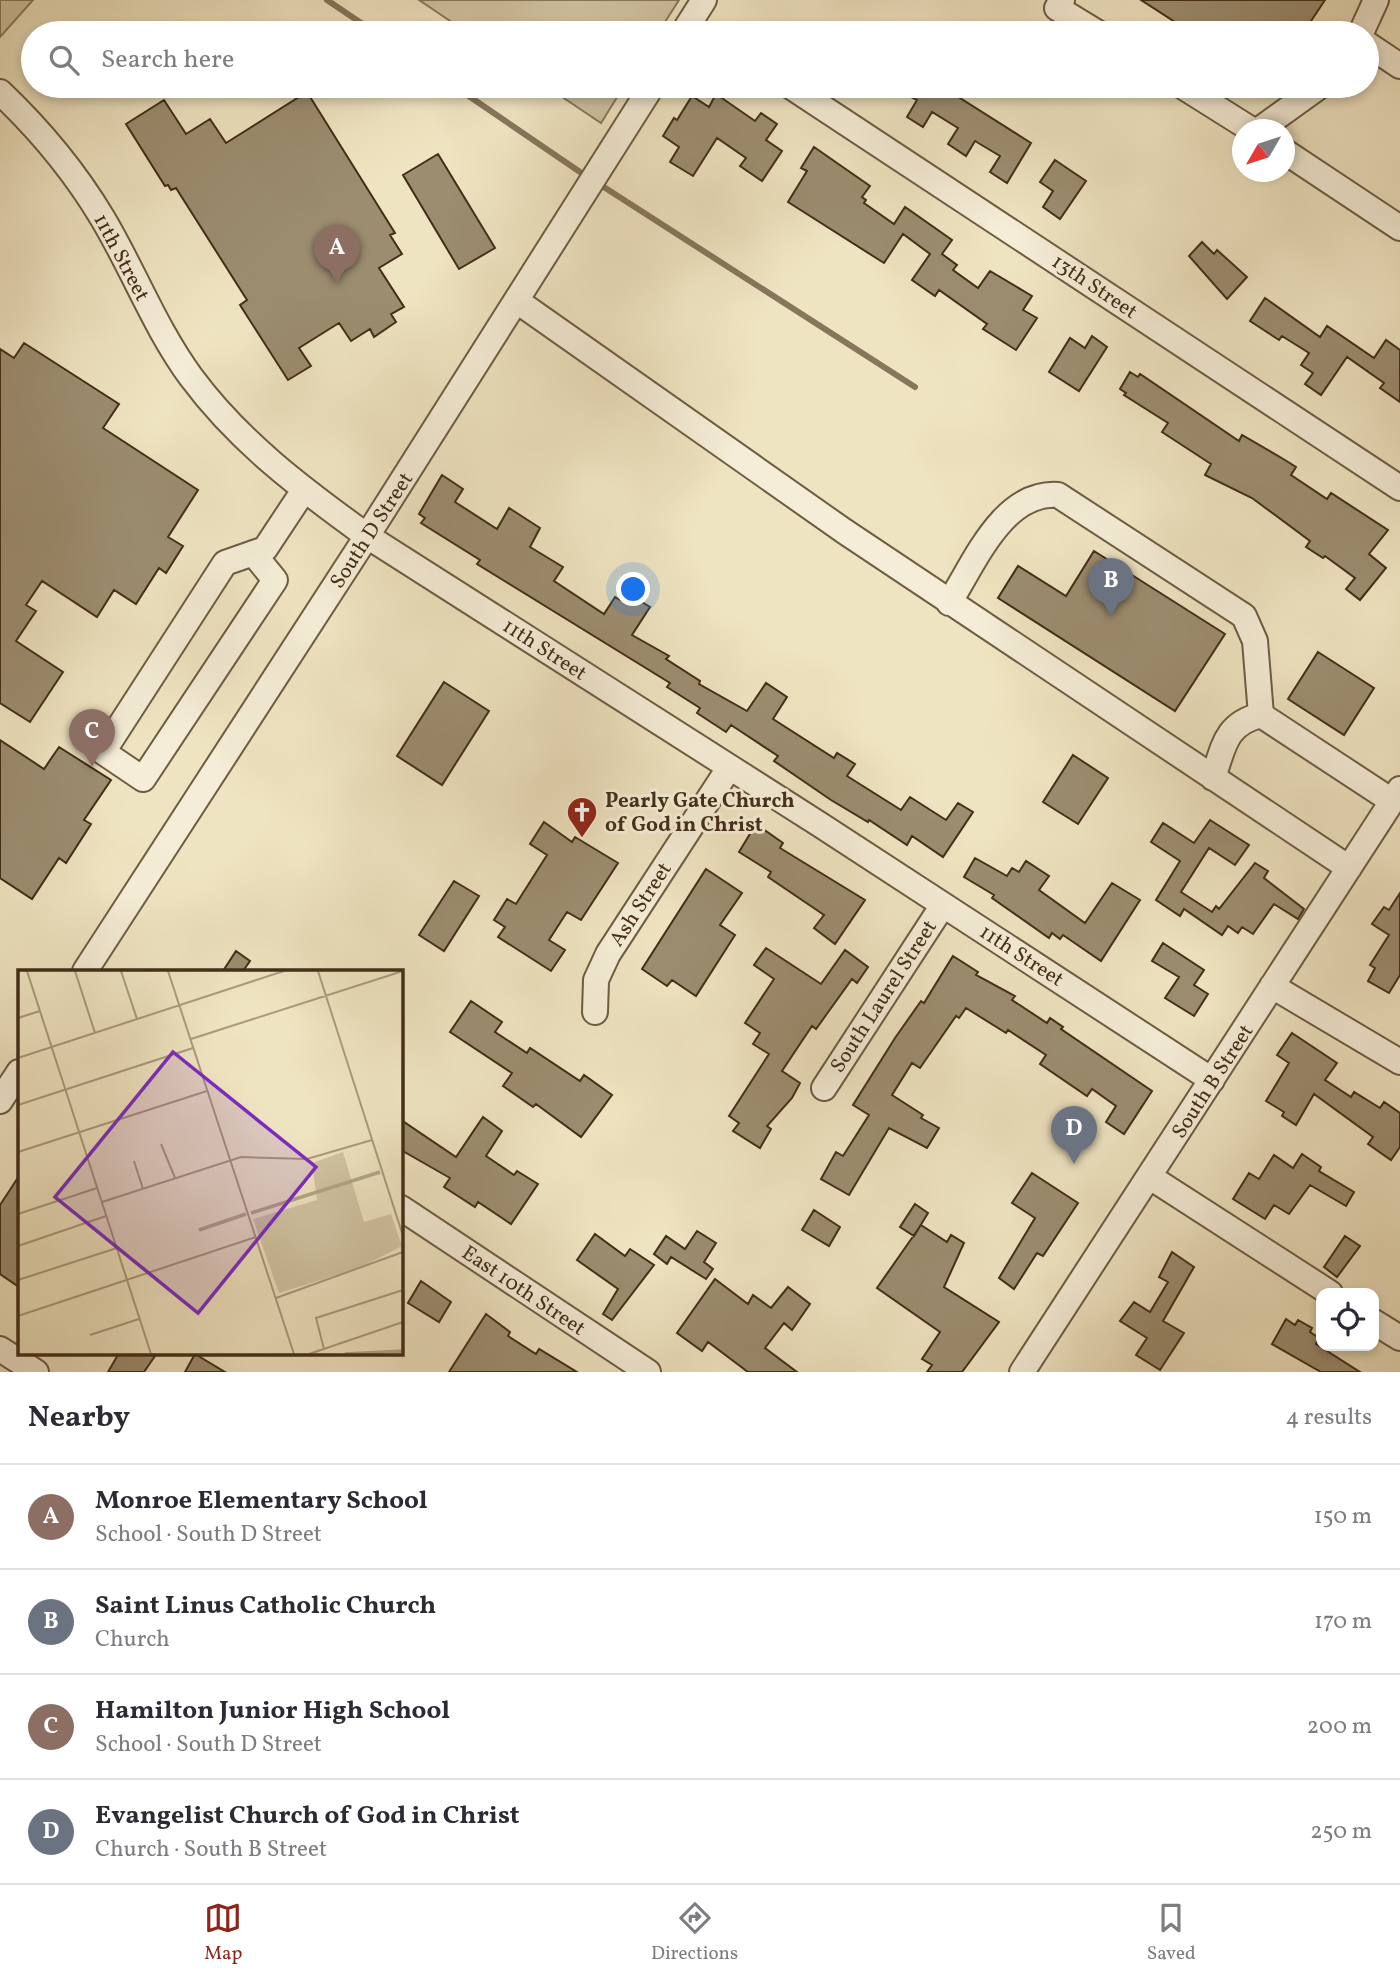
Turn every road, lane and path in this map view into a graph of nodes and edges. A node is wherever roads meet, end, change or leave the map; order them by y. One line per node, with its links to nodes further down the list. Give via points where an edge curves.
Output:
1 (1062, 0): 3 (street, via 1057,8)
2 (1376, 0): 4 (street)
3 (1078, 21)
4 (1366, 21)
5 (1379, 52): 6 (street)
6 (1400, 66)
7 (1379, 70): 8 (street)
8 (1400, 83)
9 (0, 92): 20 (street, 11th Street, via 77,179 191,377 254,448)
10 (644, 98): 18 (street, South D Street)
11 (808, 98): 19 (street, 13th Street)
12 (1201, 98): 14 (street)
13 (1303, 98): 15 (street)
14 (1234, 119)
15 (1274, 119)
16 (1295, 158): 17 (street)
17 (1400, 228)
18 (517, 301): 21 (street, South D Street); 23 (street)
19 (1400, 488)
20 (304, 490): 21 (street, 11th Street); 22 (street, via 265,549)
21 (367, 536): 25 (street, 11th Street); 30 (street, South D Street)
22 (253, 553): 22 (street, via 225,563 103,752 143,779 275,580)
23 (950, 603): 24 (street, via 1019,503 1041,494 1058,495 1244,616 1255,640); 26 (street)
24 (1261, 715): 26 (street, via 1246,719 1231,731); 27 (street)
25 (729, 768): 29 (street, 11th Street); 32 (street, Ash Street, via 608,954 596,980)
26 (1213, 778): 28 (street)
27 (1396, 795): 28 (street, South B Street)
28 (1349, 868): 31 (street, South B Street)
29 (943, 905): 35 (street, 11th Street); 36 (street, South Laurel Street)
30 (86, 970)
31 (1272, 986): 33 (street); 35 (street, South B Street)
32 (595, 1012)
33 (1400, 1062)
34 (18, 1074): 37 (street)
35 (1212, 1080): 38 (street, South B Street)
36 (824, 1088)
37 (0, 1101)
38 (1150, 1177): 40 (street); 46 (street, South B Street)
39 (402, 1209): 45 (street, East 10th Street)
40 (1322, 1288)
41 (1379, 1325): 42 (street)
42 (1400, 1338)
43 (0, 1349): 44 (street)
44 (36, 1372)
45 (648, 1372)
46 (1022, 1372)

